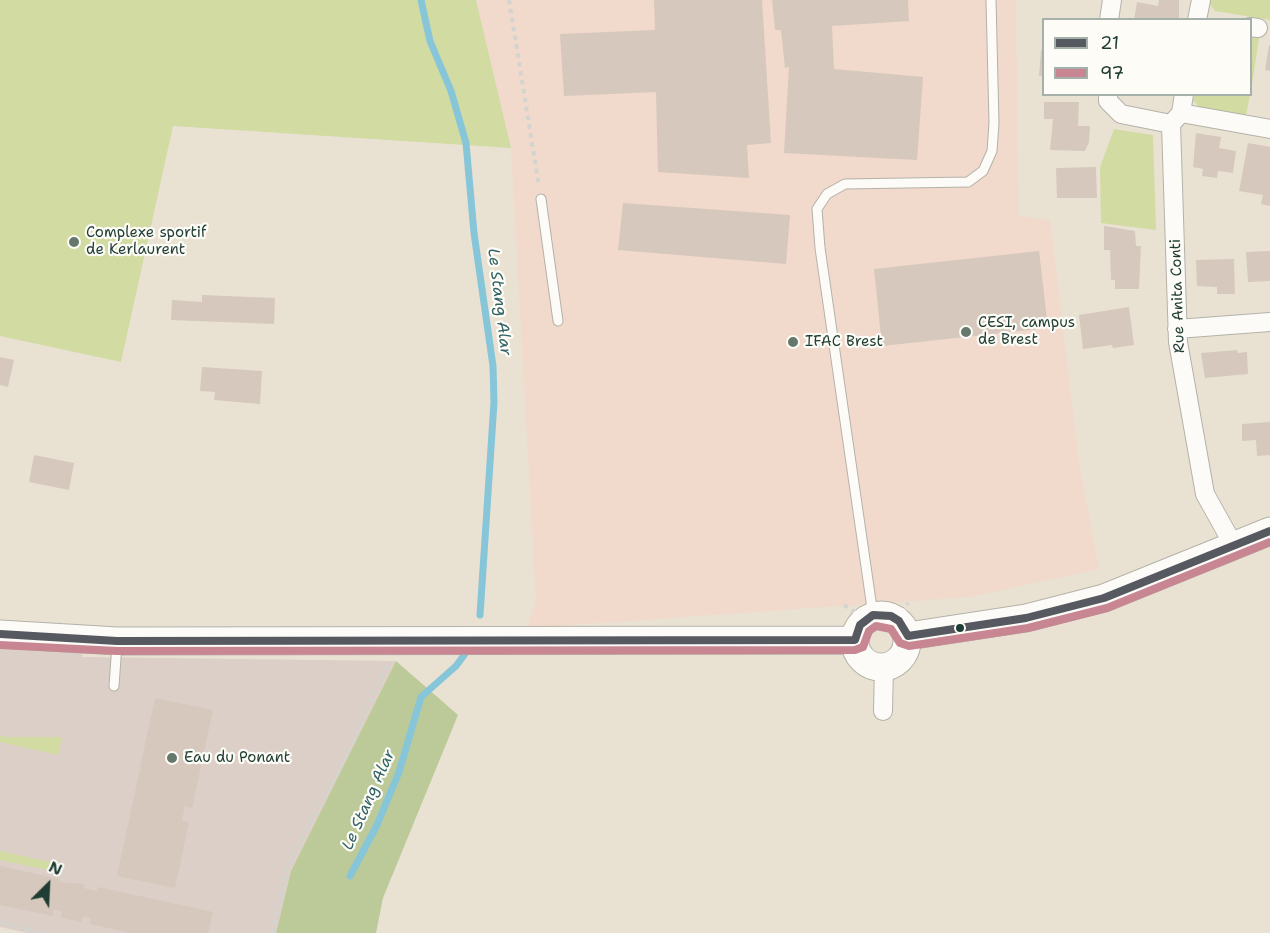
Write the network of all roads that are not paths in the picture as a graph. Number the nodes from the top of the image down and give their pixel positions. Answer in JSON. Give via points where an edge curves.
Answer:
{"nodes":[{"id":1,"x":991,"y":0,"type":"edge"},
{"id":2,"x":1112,"y":0,"type":"edge"},
{"id":3,"x":1108,"y":18,"type":"edge"},
{"id":4,"x":1108,"y":96,"type":"edge"},
{"id":5,"x":1183,"y":96,"type":"edge"},
{"id":6,"x":1176,"y":118,"type":"junction"},
{"id":7,"x":1270,"y":129,"type":"edge"},
{"id":8,"x":541,"y":199,"type":"road end"},
{"id":9,"x":558,"y":321,"type":"dead end"},
{"id":10,"x":1270,"y":322,"type":"edge"},
{"id":11,"x":1177,"y":330,"type":"junction"},
{"id":12,"x":1270,"y":531,"type":"edge"},
{"id":13,"x":1234,"y":546,"type":"junction"},
{"id":14,"x":873,"y":615,"type":"junction"},
{"id":15,"x":0,"y":634,"type":"edge"},
{"id":16,"x":908,"y":636,"type":"junction"},
{"id":17,"x":855,"y":640,"type":"junction"},
{"id":18,"x":117,"y":641,"type":"junction"},
{"id":19,"x":884,"y":667,"type":"junction"},
{"id":20,"x":114,"y":686,"type":"dead end"},
{"id":21,"x":883,"y":711,"type":"dead end"}],
"edges":[{"from":1,"to":14,"type":"lane","via":[[994,123],[992,152],[983,171],[968,182],[845,184],[827,194],[817,209]]},
{"from":2,"to":3,"type":"street"},
{"from":4,"to":6,"type":"street","via":[[1121,114]]},
{"from":5,"to":6,"type":"street","name":"Rue Anita Conti"},
{"from":6,"to":7,"type":"street"},
{"from":6,"to":11,"type":"street","name":"Rue Anita Conti"},
{"from":8,"to":9,"type":"lane"},
{"from":10,"to":11,"type":"street"},
{"from":11,"to":13,"type":"street","name":"Rue Anita Conti","via":[[1205,494]]},
{"from":12,"to":13,"type":"street"},
{"from":13,"to":16,"type":"street","via":[[1104,598],[1026,618]]},
{"from":14,"to":16,"type":"street","via":[[891,616]]},
{"from":14,"to":17,"type":"street","via":[[860,625]]},
{"from":15,"to":18,"type":"street"},
{"from":16,"to":19,"type":"street","via":[[905,653]]},
{"from":17,"to":18,"type":"street"},
{"from":17,"to":19,"type":"street","via":[[856,649],[867,663]]},
{"from":18,"to":20,"type":"lane"},
{"from":19,"to":21,"type":"street"}]}
